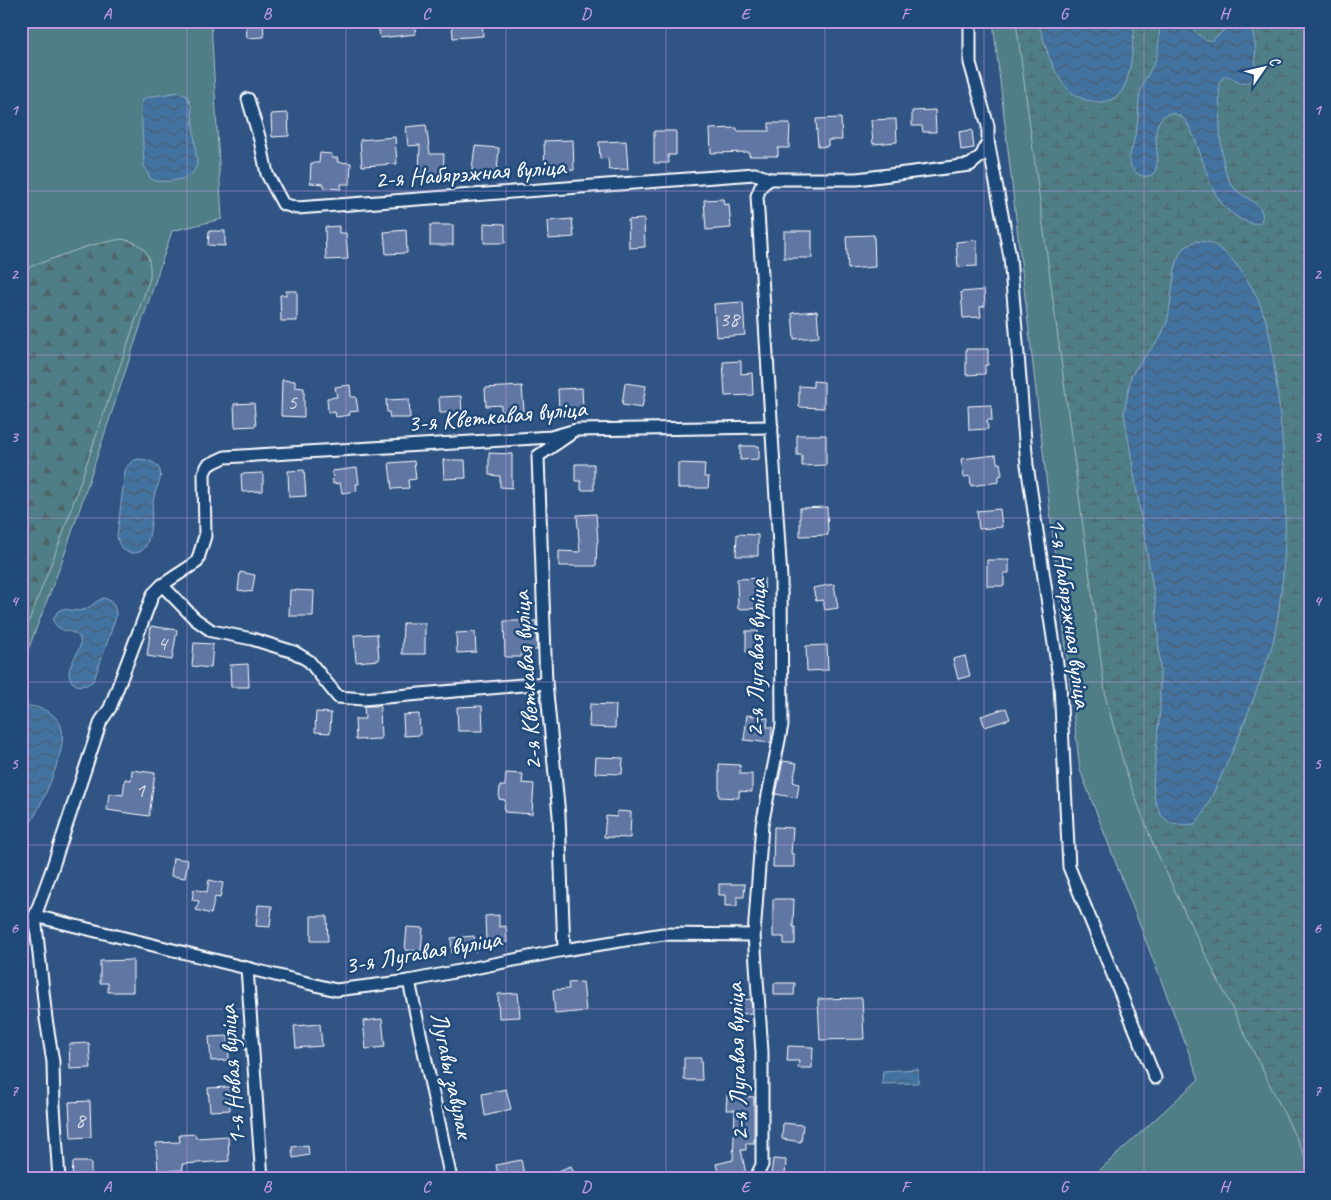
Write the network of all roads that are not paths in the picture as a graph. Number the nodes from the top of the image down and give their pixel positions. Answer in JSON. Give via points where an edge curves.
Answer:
{"nodes":[{"id":1,"x":970,"y":21,"type":"edge"},
{"id":2,"x":248,"y":100,"type":"dead end"},
{"id":3,"x":988,"y":141,"type":"junction"},
{"id":4,"x":770,"y":179,"type":"junction"},
{"id":5,"x":772,"y":427,"type":"junction"},
{"id":6,"x":576,"y":430,"type":"junction"},
{"id":7,"x":162,"y":584,"type":"junction"},
{"id":8,"x":546,"y":683,"type":"junction"},
{"id":9,"x":35,"y":916,"type":"junction"},
{"id":10,"x":754,"y":935,"type":"junction"},
{"id":11,"x":564,"y":950,"type":"junction"},
{"id":12,"x":247,"y":968,"type":"junction"},
{"id":13,"x":409,"y":981,"type":"junction"},
{"id":14,"x":1155,"y":1078,"type":"dead end"},
{"id":15,"x":59,"y":1179,"type":"edge"},
{"id":16,"x":262,"y":1179,"type":"edge"},
{"id":17,"x":451,"y":1179,"type":"edge"},
{"id":18,"x":755,"y":1179,"type":"edge"}],
"edges":[{"from":1,"to":3,"type":"street","via":[[970,63],[988,126]]},
{"from":2,"to":4,"type":"street","name":"2-я Набярэжная вуліца","via":[[267,174],[283,204],[297,208],[755,174]]},
{"from":3,"to":4,"type":"street","name":"2-я Набярэжная вуліца","via":[[982,155],[970,165],[857,179]]},
{"from":3,"to":14,"type":"street","name":"1-я Набярэжная вуліца","via":[[1010,257],[1027,465],[1060,684],[1070,867]]},
{"from":4,"to":5,"type":"street","name":"2-я Лугавая вуліца","via":[[761,186],[757,196]]},
{"from":5,"to":6,"type":"street","name":"3-я Кветкавая вуліца"},
{"from":5,"to":10,"type":"street","name":"2-я Лугавая вуліца","via":[[782,578],[782,726],[762,825]]},
{"from":6,"to":7,"type":"street","name":"3-я Кветкавая вуліца","via":[[551,437],[225,457],[208,465],[204,473],[205,536],[197,562]]},
{"from":6,"to":8,"type":"street","name":"2-я Кветкавая вуліца","via":[[538,456]]},
{"from":7,"to":8,"type":"street","via":[[212,631],[252,639],[294,652],[309,661],[338,697],[363,699]]},
{"from":7,"to":9,"type":"street","via":[[153,594],[110,708],[101,720]]},
{"from":8,"to":11,"type":"street","name":"2-я Кветкавая вуліца","via":[[559,815]]},
{"from":9,"to":12,"type":"street","name":"3-я Лугавая вуліца"},
{"from":9,"to":15,"type":"street","via":[[53,1062]]},
{"from":10,"to":11,"type":"street","name":"3-я Лугавая вуліца","via":[[663,934]]},
{"from":10,"to":18,"type":"street","name":"2-я Лугавая вуліца","via":[[762,1052],[762,1165]]},
{"from":11,"to":13,"type":"street","name":"3-я Лугавая вуліца"},
{"from":12,"to":13,"type":"street","name":"3-я Лугавая вуліца","via":[[336,990]]},
{"from":12,"to":16,"type":"street","name":"1-я Новая вуліца"},
{"from":13,"to":17,"type":"street","name":"Лугавы завулак"}]}
